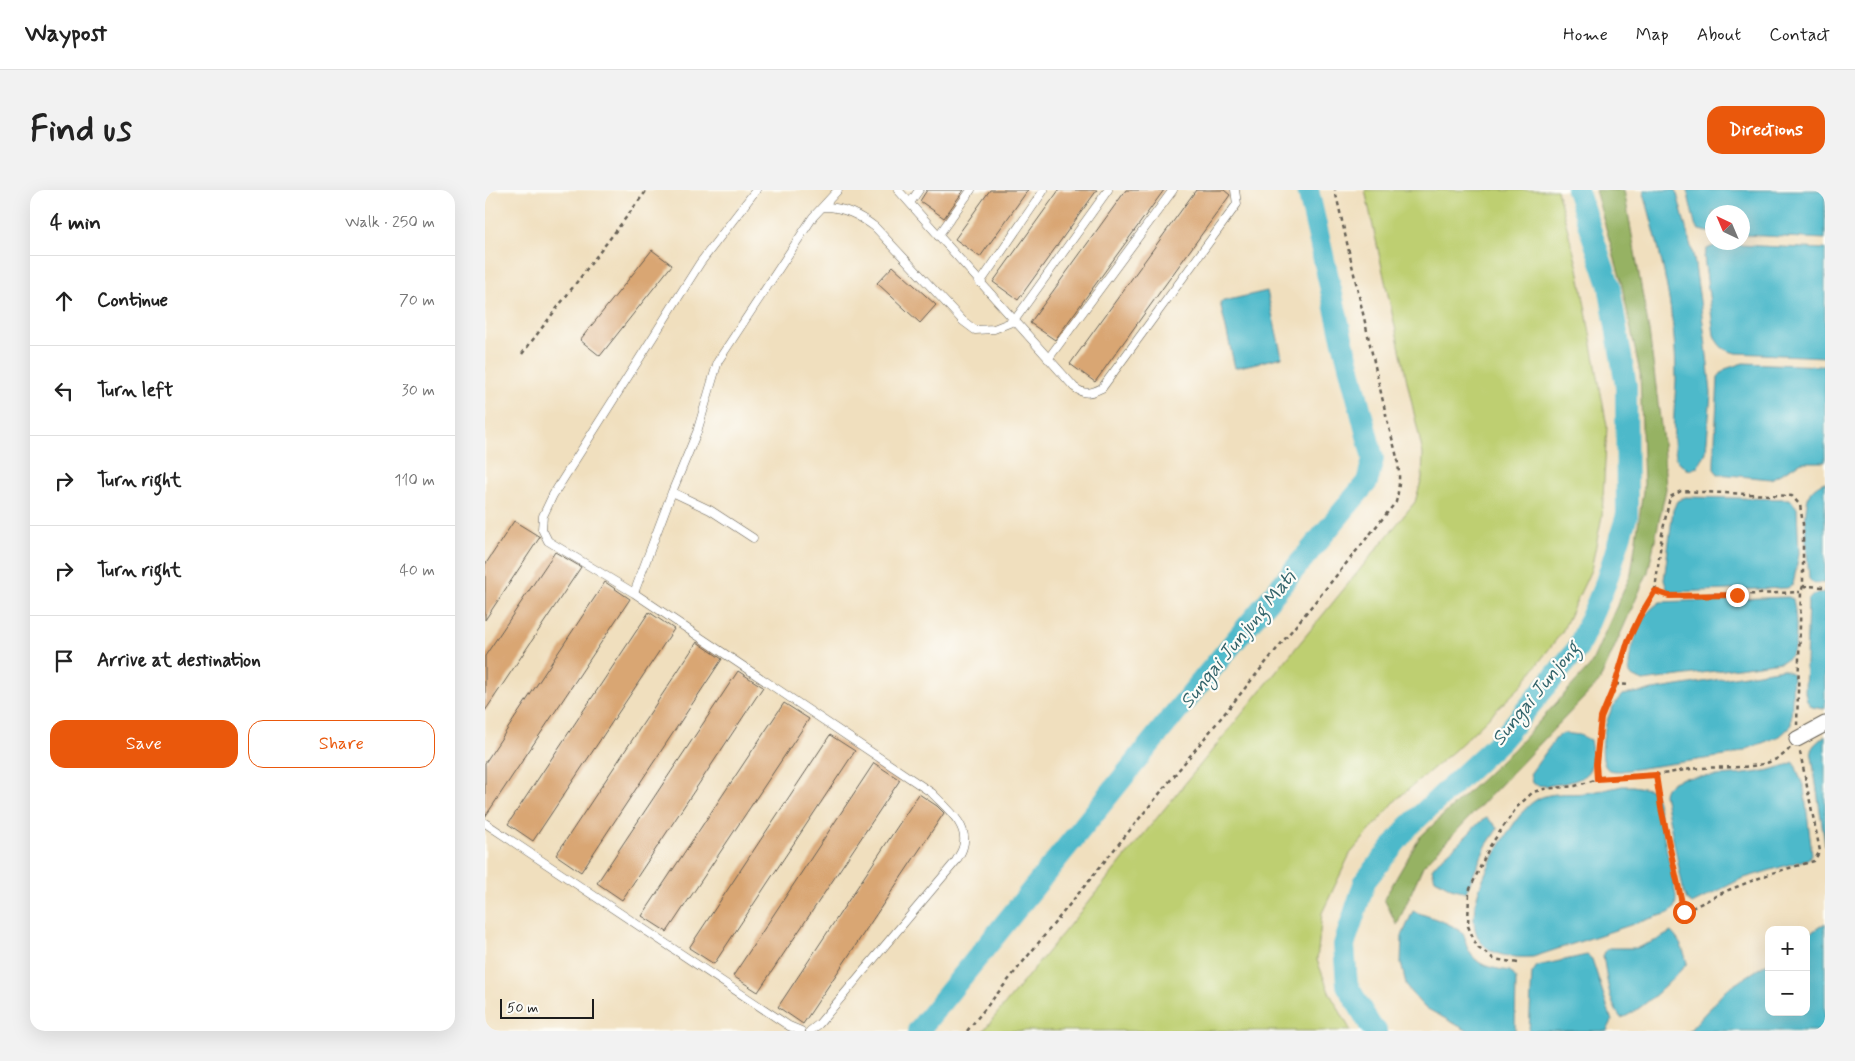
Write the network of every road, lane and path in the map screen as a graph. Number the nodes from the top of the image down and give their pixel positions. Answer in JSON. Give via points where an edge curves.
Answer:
{"nodes":[{"id":1,"x":647,"y":190,"type":"edge"},
{"id":2,"x":756,"y":190,"type":"edge"},
{"id":3,"x":838,"y":190,"type":"edge"},
{"id":4,"x":898,"y":190,"type":"edge"},
{"id":5,"x":919,"y":190,"type":"edge"},
{"id":6,"x":971,"y":190,"type":"edge"},
{"id":7,"x":1044,"y":190,"type":"edge"},
{"id":8,"x":1108,"y":190,"type":"edge"},
{"id":9,"x":1173,"y":190,"type":"edge"},
{"id":10,"x":1235,"y":190,"type":"edge"},
{"id":11,"x":1335,"y":190,"type":"edge"},
{"id":12,"x":910,"y":203,"type":"junction"},
{"id":13,"x":824,"y":207,"type":"junction"},
{"id":14,"x":938,"y":236,"type":"junction"},
{"id":15,"x":980,"y":283,"type":"junction"},
{"id":16,"x":1014,"y":321,"type":"junction"},
{"id":17,"x":521,"y":354,"type":"dead end"},
{"id":18,"x":1048,"y":358,"type":"junction"},
{"id":19,"x":671,"y":492,"type":"junction"},
{"id":20,"x":753,"y":538,"type":"dead end"},
{"id":21,"x":1803,"y":586,"type":"junction"},
{"id":22,"x":1825,"y":587,"type":"edge"},
{"id":23,"x":1655,"y":591,"type":"junction"},
{"id":24,"x":1801,"y":592,"type":"junction"},
{"id":25,"x":634,"y":594,"type":"junction"},
{"id":26,"x":1615,"y":684,"type":"junction"},
{"id":27,"x":1629,"y":685,"type":"dead end"},
{"id":28,"x":1825,"y":724,"type":"edge"},
{"id":29,"x":1797,"y":739,"type":"junction"},
{"id":30,"x":1656,"y":775,"type":"junction"},
{"id":31,"x":1597,"y":779,"type":"junction"},
{"id":32,"x":485,"y":823,"type":"edge"},
{"id":33,"x":1519,"y":964,"type":"dead end"},
{"id":34,"x":801,"y":1031,"type":"edge"},
{"id":35,"x":810,"y":1031,"type":"edge"},
{"id":36,"x":967,"y":1031,"type":"edge"}],
"edges":[{"from":1,"to":17,"type":"path"},
{"from":2,"to":25,"type":"lane","via":[[700,263],[581,449],[543,516],[542,529],[548,540]]},
{"from":3,"to":13,"type":"lane"},
{"from":4,"to":12,"type":"lane"},
{"from":5,"to":12,"type":"lane"},
{"from":6,"to":14,"type":"lane"},
{"from":7,"to":15,"type":"lane"},
{"from":8,"to":16,"type":"lane"},
{"from":9,"to":18,"type":"lane"},
{"from":10,"to":18,"type":"lane","via":[[1237,204],[1102,388],[1082,393]]},
{"from":11,"to":36,"type":"path","via":[[1398,458],[1400,485],[1396,502]]},
{"from":12,"to":14,"type":"lane"},
{"from":13,"to":16,"type":"lane","via":[[850,211],[875,227],[975,330],[994,329]]},
{"from":13,"to":19,"type":"lane","via":[[813,217],[718,361],[697,432]]},
{"from":14,"to":15,"type":"lane"},
{"from":15,"to":16,"type":"lane"},
{"from":16,"to":18,"type":"lane"},
{"from":19,"to":20,"type":"lane","via":[[710,510]]},
{"from":19,"to":25,"type":"lane"},
{"from":21,"to":22,"type":"path"},
{"from":21,"to":23,"type":"path","via":[[1803,524],[1800,505],[1793,496],[1681,491],[1670,497]]},
{"from":21,"to":24,"type":"path"},
{"from":23,"to":24,"type":"path","via":[[1669,596]]},
{"from":23,"to":26,"type":"path","via":[[1628,641]]},
{"from":24,"to":29,"type":"path"},
{"from":25,"to":35,"type":"lane","via":[[932,793],[959,821],[964,834],[963,847],[956,861]]},
{"from":26,"to":27,"type":"path"},
{"from":26,"to":31,"type":"path","via":[[1601,718]]},
{"from":28,"to":29,"type":"street"},
{"from":29,"to":30,"type":"path","via":[[1774,759],[1751,767],[1701,768]]},
{"from":29,"to":30,"type":"path","via":[[1820,851],[1814,861],[1726,891],[1684,912]]},
{"from":30,"to":31,"type":"path"},
{"from":31,"to":33,"type":"path","via":[[1533,792],[1517,807],[1490,846],[1469,891],[1468,926],[1477,947],[1494,959]]},
{"from":32,"to":34,"type":"lane"}]}
